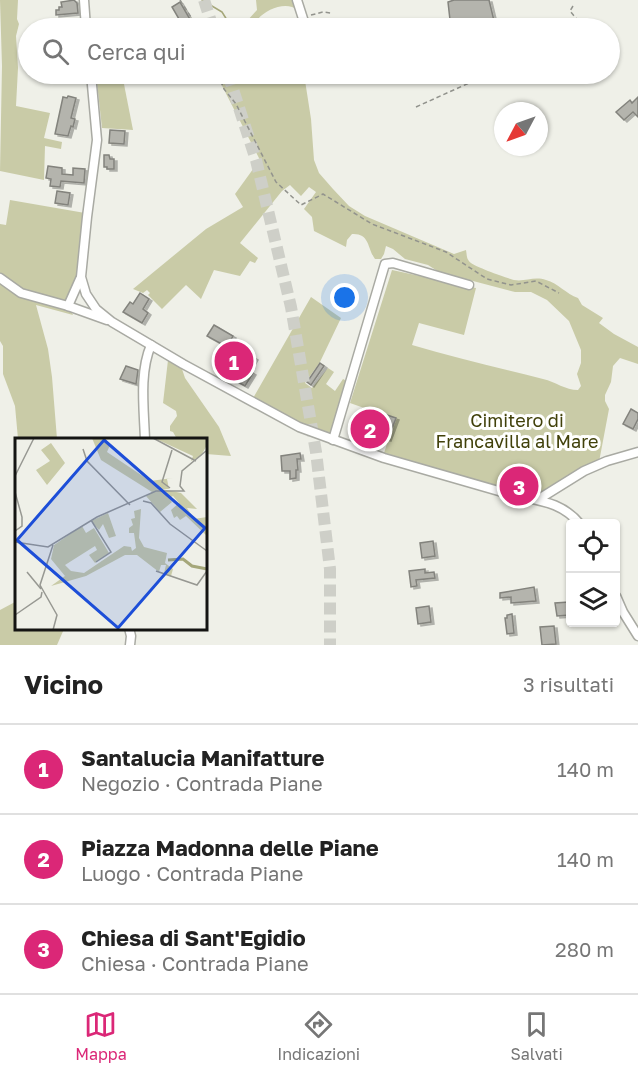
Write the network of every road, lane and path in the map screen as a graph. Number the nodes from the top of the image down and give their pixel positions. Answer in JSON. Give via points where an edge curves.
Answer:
{"nodes":[{"id":1,"x":84,"y":0,"type":"edge"},
{"id":2,"x":180,"y":0,"type":"edge"},
{"id":3,"x":297,"y":0,"type":"edge"},
{"id":4,"x":573,"y":6,"type":"dead end"},
{"id":5,"x":331,"y":13,"type":"dead end"},
{"id":6,"x":85,"y":18,"type":"edge"},
{"id":7,"x":192,"y":18,"type":"edge"},
{"id":8,"x":304,"y":18,"type":"joint"},
{"id":9,"x":576,"y":18,"type":"edge"},
{"id":10,"x":92,"y":84,"type":"edge"},
{"id":11,"x":222,"y":84,"type":"edge"},
{"id":12,"x":467,"y":84,"type":"edge"},
{"id":13,"x":416,"y":107,"type":"dead end"},
{"id":14,"x":81,"y":277,"type":"junction"},
{"id":15,"x":0,"y":278,"type":"edge"},
{"id":16,"x":469,"y":285,"type":"dead end"},
{"id":17,"x":559,"y":293,"type":"dead end"},
{"id":18,"x":68,"y":306,"type":"junction"},
{"id":19,"x":112,"y":322,"type":"junction"},
{"id":20,"x":151,"y":345,"type":"junction"},
{"id":21,"x":144,"y":438,"type":"edge"},
{"id":22,"x":333,"y":440,"type":"junction"},
{"id":23,"x":638,"y":452,"type":"edge"},
{"id":24,"x":539,"y":499,"type":"junction"},
{"id":25,"x":576,"y":519,"type":"edge"},
{"id":26,"x":620,"y":605,"type":"edge"},
{"id":27,"x":130,"y":630,"type":"edge"},
{"id":28,"x":638,"y":636,"type":"edge"},
{"id":29,"x":130,"y":645,"type":"edge"}],
"edges":[{"from":1,"to":6,"type":"street"},
{"from":2,"to":7,"type":"path"},
{"from":3,"to":8,"type":"street"},
{"from":4,"to":9,"type":"path","via":[[570,11]]},
{"from":5,"to":8,"type":"path"},
{"from":10,"to":14,"type":"street","via":[[98,140]]},
{"from":11,"to":17,"type":"path","via":[[276,182],[301,205],[323,194],[372,224],[446,252],[487,279],[511,285],[536,281]]},
{"from":12,"to":13,"type":"path"},
{"from":14,"to":18,"type":"street"},
{"from":14,"to":19,"type":"street","via":[[88,299]]},
{"from":15,"to":18,"type":"street","via":[[21,293]]},
{"from":16,"to":22,"type":"street","via":[[385,264]]},
{"from":18,"to":19,"type":"street"},
{"from":19,"to":20,"type":"street"},
{"from":20,"to":21,"type":"street","via":[[144,378]]},
{"from":20,"to":22,"type":"street","via":[[277,417]]},
{"from":22,"to":24,"type":"street","via":[[509,494]]},
{"from":23,"to":24,"type":"street","via":[[584,471]]},
{"from":24,"to":25,"type":"street"},
{"from":26,"to":28,"type":"street"},
{"from":27,"to":29,"type":"street"}]}
